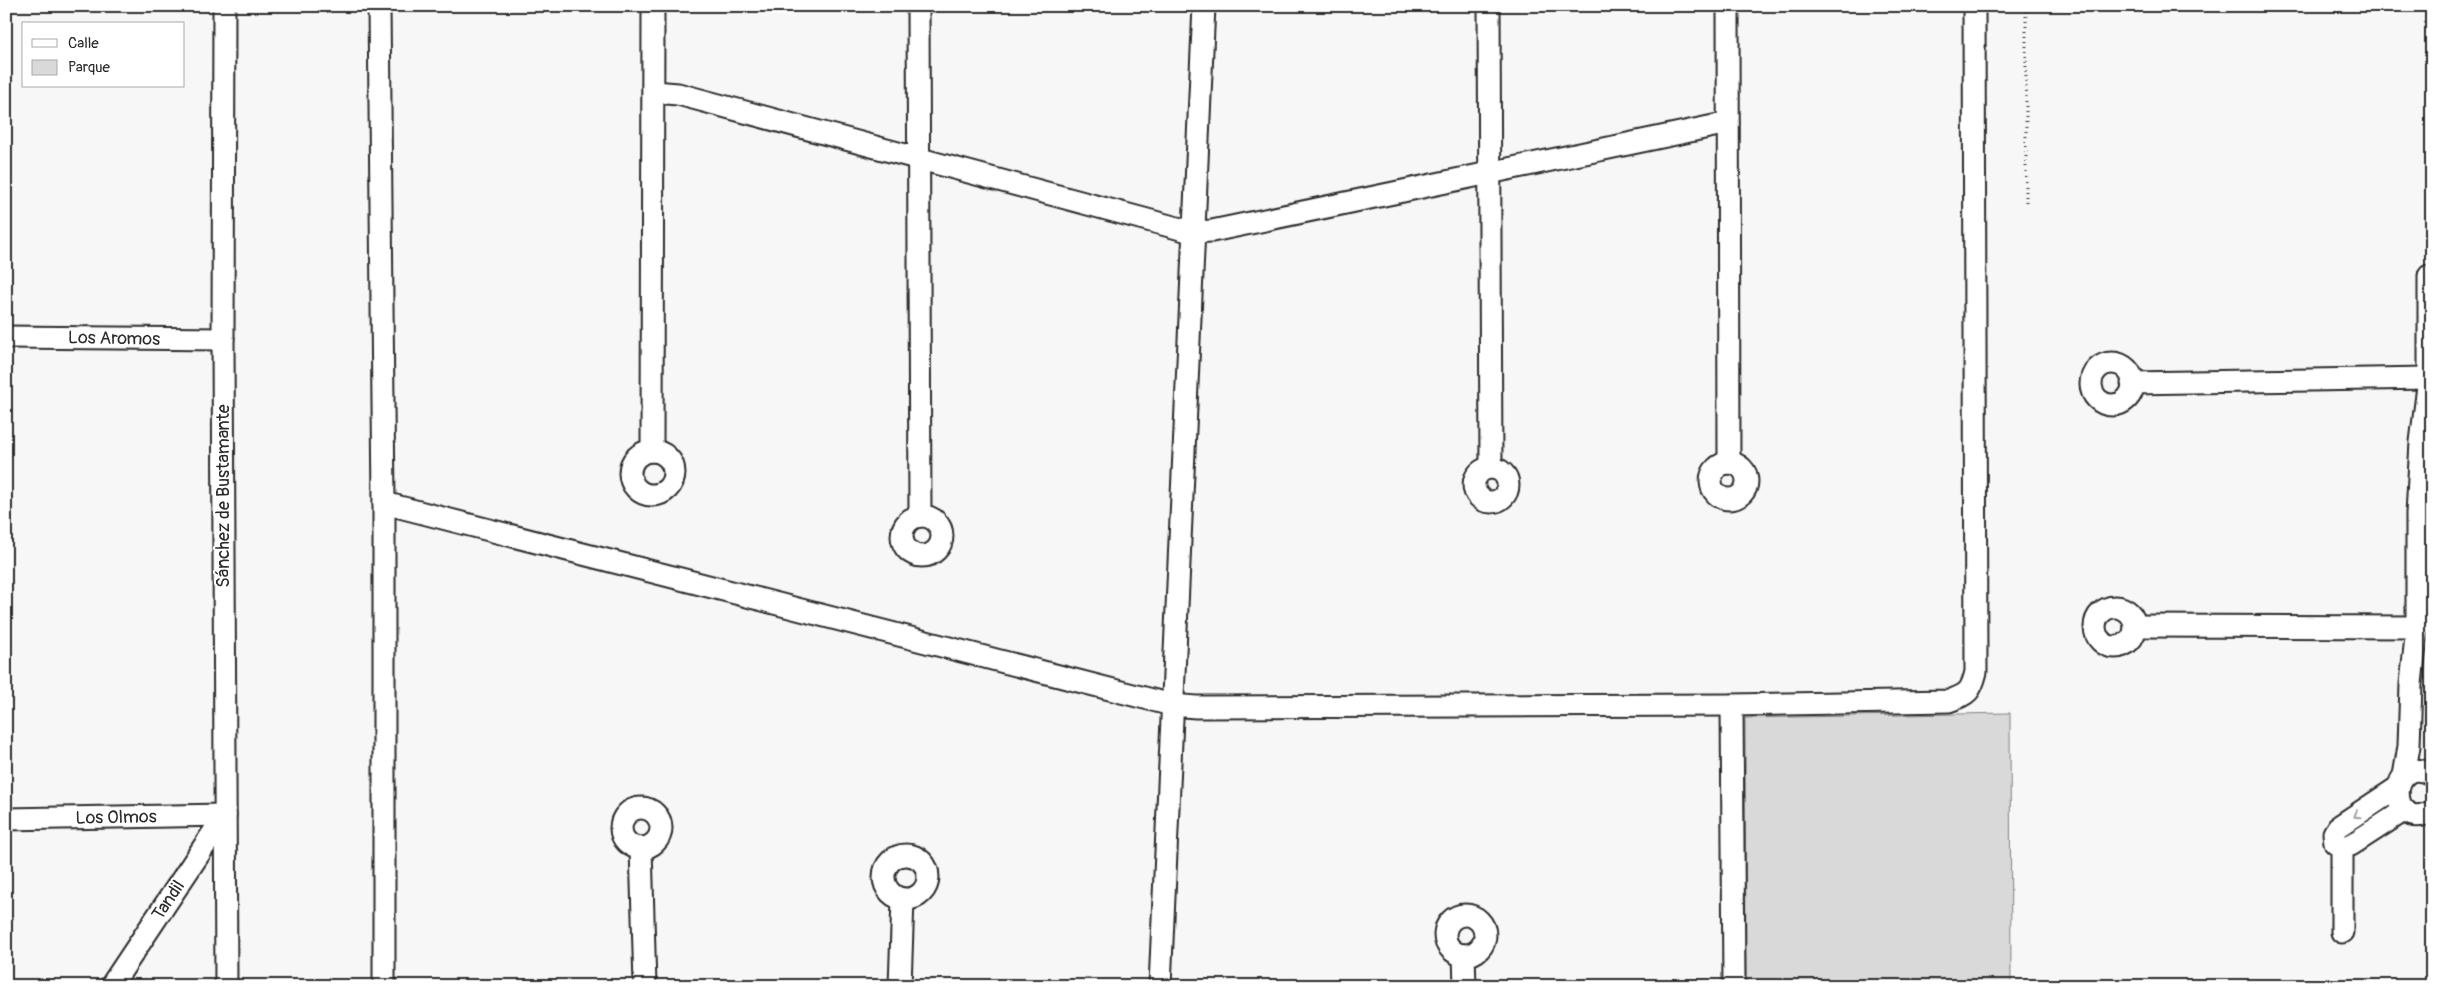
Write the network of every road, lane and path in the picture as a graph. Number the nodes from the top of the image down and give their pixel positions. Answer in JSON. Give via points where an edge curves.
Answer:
{"nodes":[{"id":1,"x":224,"y":6,"type":"edge"},
{"id":2,"x":379,"y":6,"type":"edge"},
{"id":3,"x":652,"y":6,"type":"edge"},
{"id":4,"x":918,"y":6,"type":"edge"},
{"id":5,"x":1204,"y":6,"type":"edge"},
{"id":6,"x":1489,"y":6,"type":"edge"},
{"id":7,"x":1728,"y":6,"type":"edge"},
{"id":8,"x":1974,"y":6,"type":"edge"},
{"id":9,"x":2026,"y":6,"type":"edge"},
{"id":10,"x":654,"y":92,"type":"junction"},
{"id":11,"x":1728,"y":123,"type":"junction"},
{"id":12,"x":920,"y":160,"type":"junction"},
{"id":13,"x":1489,"y":174,"type":"junction"},
{"id":14,"x":2026,"y":202,"type":"dead end"},
{"id":15,"x":1192,"y":232,"type":"junction"},
{"id":16,"x":2430,"y":276,"type":"dead end"},
{"id":17,"x":6,"y":337,"type":"edge"},
{"id":18,"x":222,"y":340,"type":"junction"},
{"id":19,"x":2429,"y":378,"type":"junction"},
{"id":20,"x":2132,"y":383,"type":"dead end"},
{"id":21,"x":652,"y":451,"type":"dead end"},
{"id":22,"x":1729,"y":463,"type":"dead end"},
{"id":23,"x":1491,"y":468,"type":"dead end"},
{"id":24,"x":384,"y":502,"type":"junction"},
{"id":25,"x":920,"y":516,"type":"dead end"},
{"id":26,"x":2135,"y":626,"type":"dead end"},
{"id":27,"x":2418,"y":627,"type":"junction"},
{"id":28,"x":1172,"y":705,"type":"junction"},
{"id":29,"x":1732,"y":705,"type":"junction"},
{"id":30,"x":2410,"y":731,"type":"junction"},
{"id":31,"x":2431,"y":774,"type":"edge"},
{"id":32,"x":2401,"y":782,"type":"junction"},
{"id":33,"x":2405,"y":810,"type":"junction"},
{"id":34,"x":2432,"y":810,"type":"edge"},
{"id":35,"x":225,"y":815,"type":"junction"},
{"id":36,"x":6,"y":819,"type":"edge"},
{"id":37,"x":2342,"y":847,"type":"junction"},
{"id":38,"x":641,"y":848,"type":"dead end"},
{"id":39,"x":902,"y":898,"type":"dead end"},
{"id":40,"x":2342,"y":932,"type":"dead end"},
{"id":41,"x":1464,"y":955,"type":"dead end"},
{"id":42,"x":111,"y":986,"type":"edge"},
{"id":43,"x":226,"y":986,"type":"edge"},
{"id":44,"x":384,"y":986,"type":"edge"},
{"id":45,"x":645,"y":986,"type":"edge"},
{"id":46,"x":900,"y":986,"type":"edge"},
{"id":47,"x":1160,"y":986,"type":"edge"},
{"id":48,"x":1464,"y":986,"type":"edge"},
{"id":49,"x":1734,"y":986,"type":"edge"}],
"edges":[{"from":1,"to":18,"type":"street","name":"Sánchez de Bustamante"},
{"from":2,"to":24,"type":"street"},
{"from":3,"to":10,"type":"street"},
{"from":4,"to":12,"type":"street"},
{"from":5,"to":15,"type":"street"},
{"from":6,"to":13,"type":"street"},
{"from":7,"to":11,"type":"street"},
{"from":8,"to":29,"type":"street","via":[[1976,672],[1973,685],[1966,695],[1949,700]]},
{"from":9,"to":14,"type":"path"},
{"from":10,"to":12,"type":"street","via":[[678,94]]},
{"from":10,"to":21,"type":"street"},
{"from":11,"to":13,"type":"street"},
{"from":11,"to":22,"type":"street"},
{"from":12,"to":15,"type":"street"},
{"from":12,"to":25,"type":"street"},
{"from":13,"to":15,"type":"street","via":[[1212,231]]},
{"from":13,"to":23,"type":"street"},
{"from":15,"to":28,"type":"street"},
{"from":16,"to":19,"type":"street"},
{"from":17,"to":18,"type":"street","name":"Los Aromos"},
{"from":18,"to":35,"type":"street","name":"Sánchez de Bustamante"},
{"from":19,"to":20,"type":"street"},
{"from":19,"to":27,"type":"street","via":[[2417,514]]},
{"from":24,"to":28,"type":"street"},
{"from":24,"to":44,"type":"street"},
{"from":26,"to":27,"type":"street"},
{"from":27,"to":30,"type":"street","via":[[2411,684]]},
{"from":28,"to":29,"type":"street"},
{"from":28,"to":47,"type":"street"},
{"from":29,"to":49,"type":"street"},
{"from":30,"to":31,"type":"street","via":[[2418,754]]},
{"from":30,"to":32,"type":"street"},
{"from":31,"to":32,"type":"street","via":[[2417,770]]},
{"from":32,"to":33,"type":"street","via":[[2398,800]]},
{"from":32,"to":37,"type":"street","one_way":true,"via":[[2338,827],[2333,837],[2335,843]]},
{"from":33,"to":34,"type":"street","via":[[2418,815]]},
{"from":33,"to":37,"type":"street","via":[[2351,845]]},
{"from":35,"to":36,"type":"street","name":"Los Olmos"},
{"from":35,"to":42,"type":"street","name":"Tandil"},
{"from":35,"to":43,"type":"street","name":"Sánchez de Bustamante"},
{"from":37,"to":40,"type":"street"},
{"from":38,"to":45,"type":"street"},
{"from":39,"to":46,"type":"street"},
{"from":41,"to":48,"type":"street"}]}
